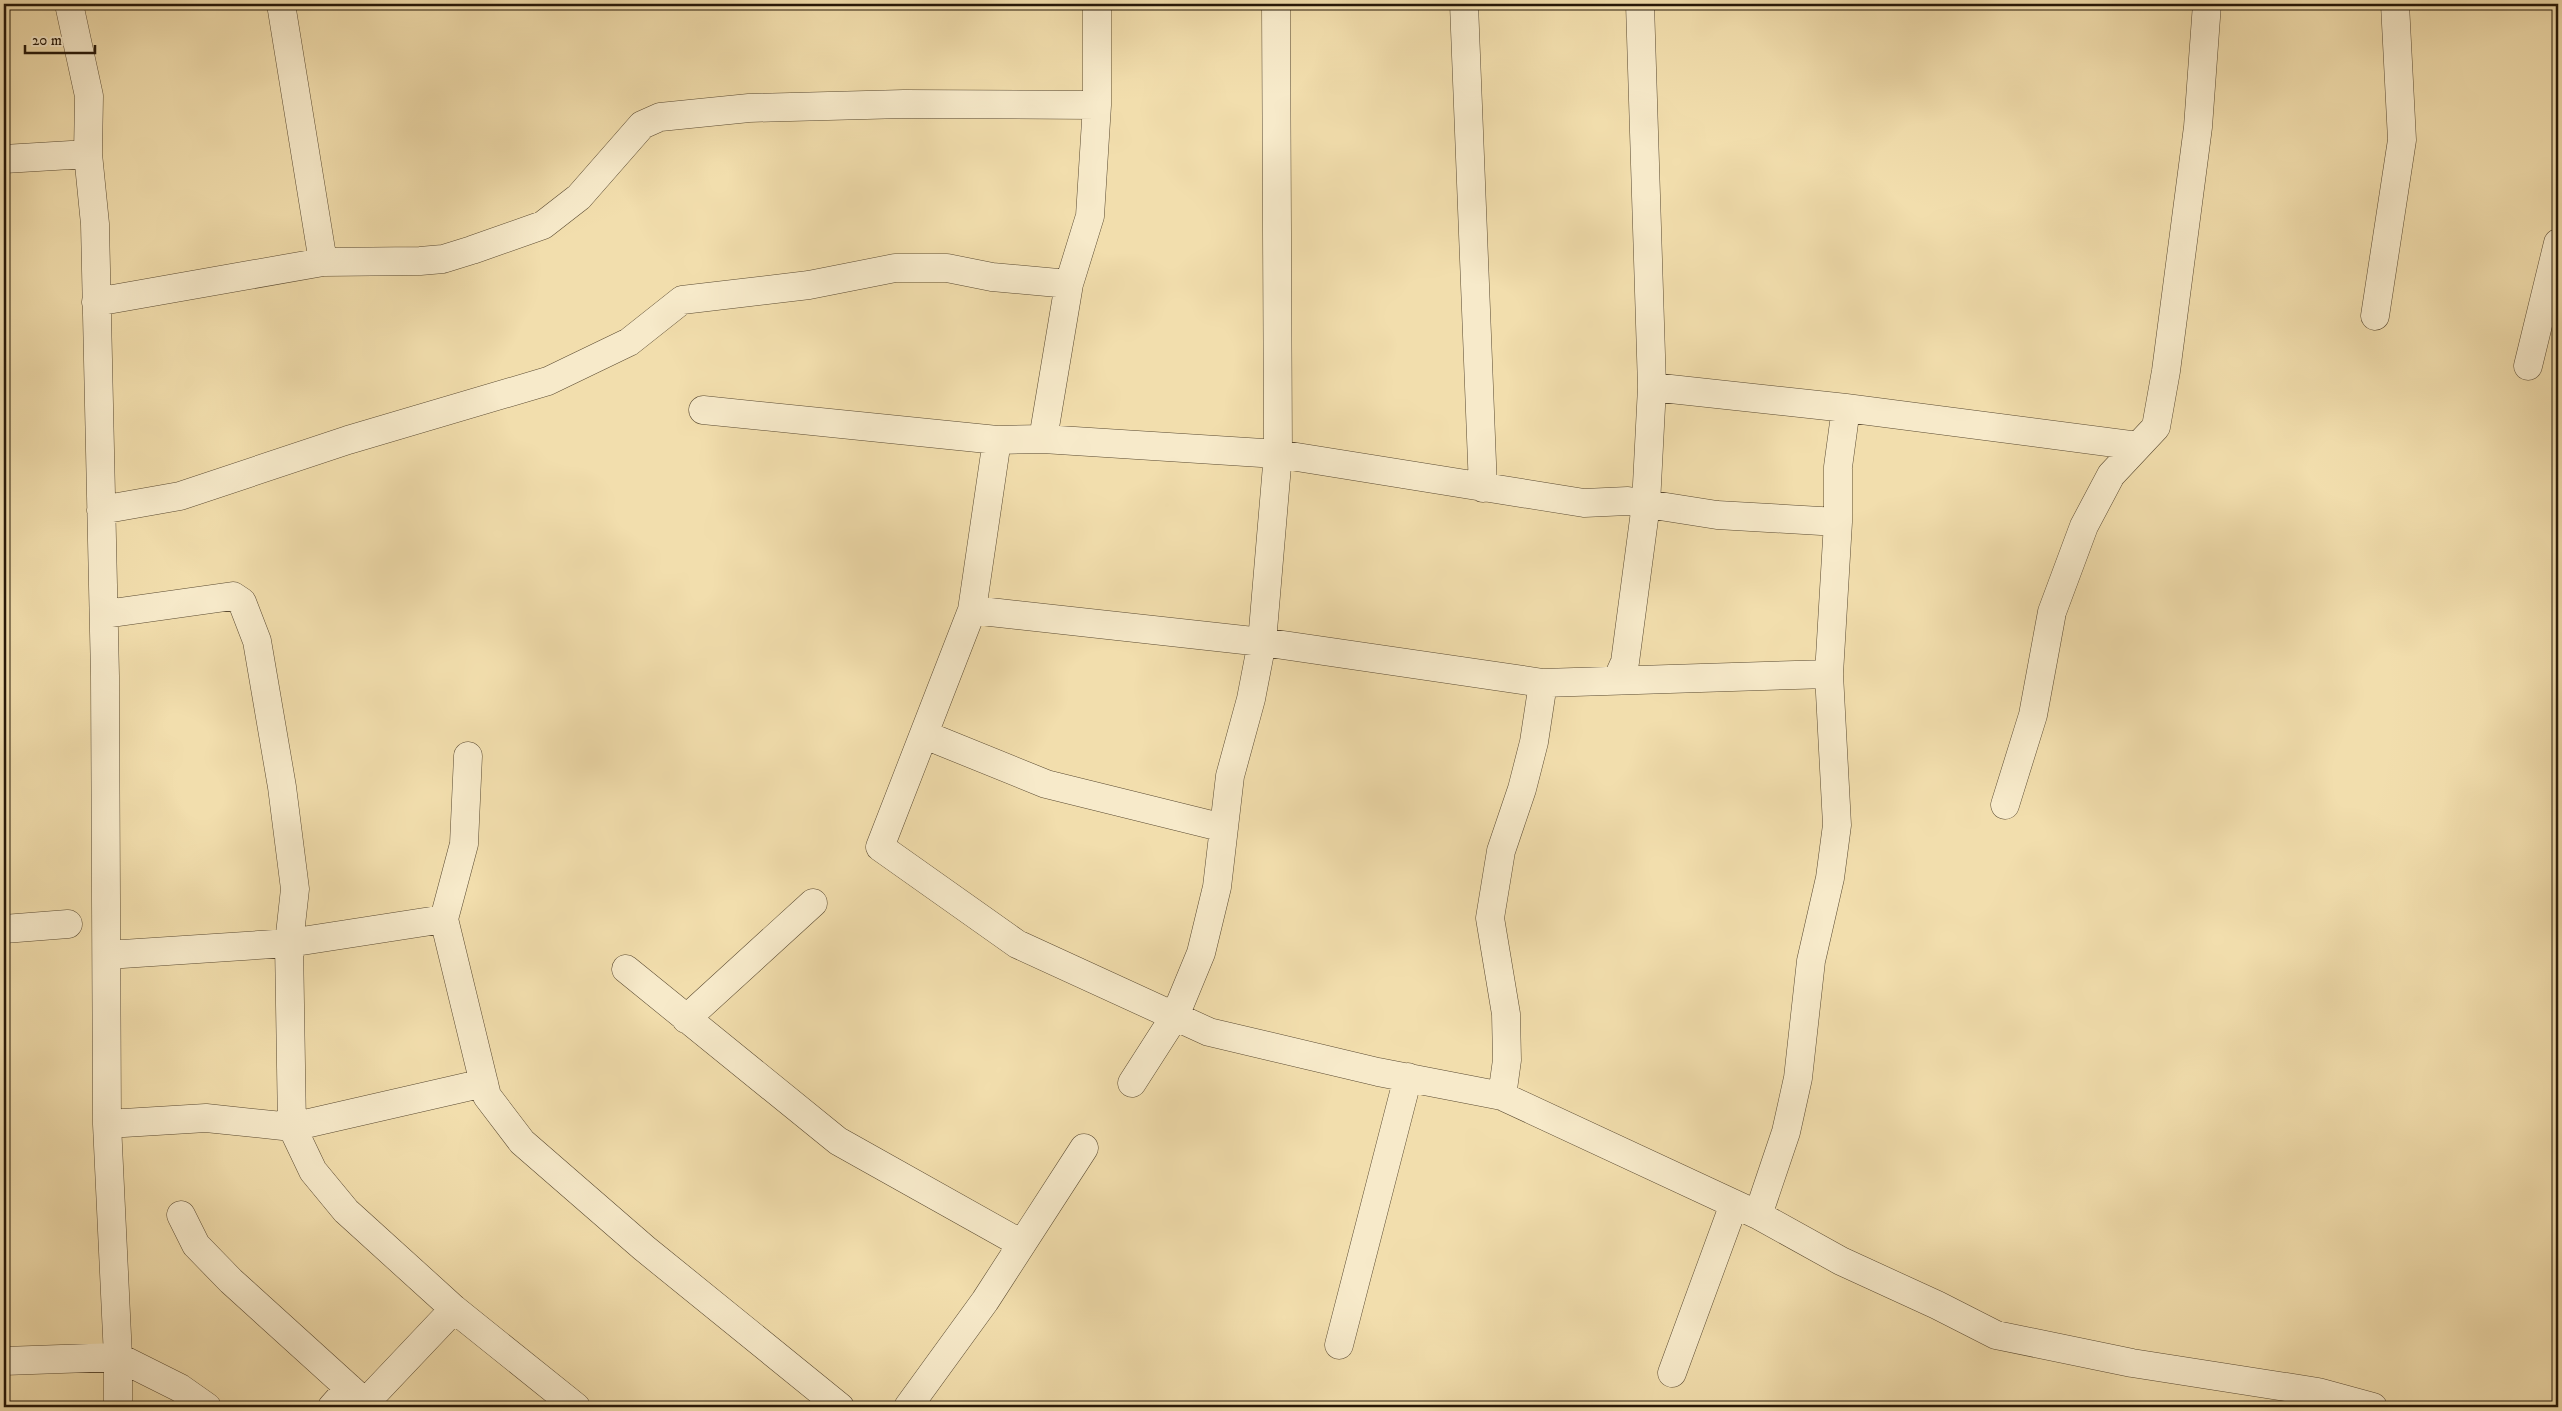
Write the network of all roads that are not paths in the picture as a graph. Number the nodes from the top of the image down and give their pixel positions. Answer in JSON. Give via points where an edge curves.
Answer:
{"nodes":[{"id":1,"x":69,"y":4,"type":"edge"},
{"id":2,"x":281,"y":4,"type":"edge"},
{"id":3,"x":1097,"y":4,"type":"edge"},
{"id":4,"x":1276,"y":4,"type":"edge"},
{"id":5,"x":1464,"y":4,"type":"edge"},
{"id":6,"x":1640,"y":4,"type":"edge"},
{"id":7,"x":2207,"y":4,"type":"edge"},
{"id":8,"x":2395,"y":4,"type":"edge"},
{"id":9,"x":1097,"y":105,"type":"junction"},
{"id":10,"x":88,"y":154,"type":"junction"},
{"id":11,"x":4,"y":159,"type":"edge"},
{"id":12,"x":2558,"y":243,"type":"edge"},
{"id":13,"x":323,"y":262,"type":"junction"},
{"id":14,"x":1069,"y":284,"type":"junction"},
{"id":15,"x":96,"y":302,"type":"junction"},
{"id":16,"x":2375,"y":316,"type":"dead end"},
{"id":17,"x":2528,"y":366,"type":"dead end"},
{"id":18,"x":1652,"y":387,"type":"junction"},
{"id":19,"x":1846,"y":408,"type":"junction"},
{"id":20,"x":703,"y":410,"type":"dead end"},
{"id":21,"x":1042,"y":439,"type":"junction"},
{"id":22,"x":997,"y":440,"type":"junction"},
{"id":23,"x":2138,"y":446,"type":"junction"},
{"id":24,"x":1278,"y":454,"type":"junction"},
{"id":25,"x":1483,"y":488,"type":"junction"},
{"id":26,"x":1646,"y":504,"type":"junction"},
{"id":27,"x":101,"y":510,"type":"junction"},
{"id":28,"x":1838,"y":522,"type":"junction"},
{"id":29,"x":972,"y":610,"type":"junction"},
{"id":30,"x":104,"y":614,"type":"junction"},
{"id":31,"x":1262,"y":642,"type":"junction"},
{"id":32,"x":1830,"y":674,"type":"junction"},
{"id":33,"x":1618,"y":680,"type":"junction"},
{"id":34,"x":1543,"y":683,"type":"junction"},
{"id":35,"x":925,"y":735,"type":"junction"},
{"id":36,"x":468,"y":756,"type":"dead end"},
{"id":37,"x":2005,"y":805,"type":"dead end"},
{"id":38,"x":1224,"y":828,"type":"junction"},
{"id":39,"x":813,"y":903,"type":"dead end"},
{"id":40,"x":444,"y":918,"type":"junction"},
{"id":41,"x":68,"y":924,"type":"dead end"},
{"id":42,"x":4,"y":929,"type":"edge"},
{"id":43,"x":289,"y":943,"type":"junction"},
{"id":44,"x":107,"y":955,"type":"junction"},
{"id":45,"x":626,"y":969,"type":"dead end"},
{"id":46,"x":1175,"y":1016,"type":"junction"},
{"id":47,"x":686,"y":1019,"type":"junction"},
{"id":48,"x":1408,"y":1077,"type":"junction"},
{"id":49,"x":484,"y":1083,"type":"junction"},
{"id":50,"x":1132,"y":1083,"type":"dead end"},
{"id":51,"x":1502,"y":1096,"type":"junction"},
{"id":52,"x":107,"y":1124,"type":"junction"},
{"id":53,"x":292,"y":1127,"type":"junction"},
{"id":54,"x":1084,"y":1148,"type":"dead end"},
{"id":55,"x":1746,"y":1210,"type":"junction"},
{"id":56,"x":181,"y":1215,"type":"dead end"},
{"id":57,"x":1022,"y":1244,"type":"junction"},
{"id":58,"x":454,"y":1308,"type":"junction"},
{"id":59,"x":1340,"y":1345,"type":"dead end"},
{"id":60,"x":118,"y":1357,"type":"junction"},
{"id":61,"x":4,"y":1362,"type":"edge"},
{"id":62,"x":1672,"y":1373,"type":"dead end"},
{"id":63,"x":354,"y":1402,"type":"edge"},
{"id":64,"x":118,"y":1407,"type":"edge"},
{"id":65,"x":207,"y":1407,"type":"edge"},
{"id":66,"x":576,"y":1407,"type":"edge"},
{"id":67,"x":840,"y":1407,"type":"edge"},
{"id":68,"x":908,"y":1407,"type":"edge"},
{"id":69,"x":2373,"y":1407,"type":"edge"}],
"edges":[{"from":1,"to":10,"type":"street","via":[[89,96]]},
{"from":2,"to":13,"type":"street"},
{"from":3,"to":9,"type":"street"},
{"from":4,"to":24,"type":"street"},
{"from":5,"to":25,"type":"street"},
{"from":6,"to":18,"type":"street"},
{"from":7,"to":23,"type":"street","via":[[2198,127],[2166,371],[2156,427]]},
{"from":8,"to":16,"type":"street","via":[[2402,140]]},
{"from":9,"to":13,"type":"street","via":[[904,104],[749,108],[660,117],[642,125],[579,197],[543,225],[443,259]]},
{"from":9,"to":14,"type":"street","via":[[1090,216]]},
{"from":10,"to":11,"type":"street"},
{"from":10,"to":15,"type":"street","via":[[95,224]]},
{"from":12,"to":17,"type":"street"},
{"from":13,"to":15,"type":"street"},
{"from":14,"to":21,"type":"street"},
{"from":14,"to":27,"type":"street","via":[[992,277],[947,268],[895,268],[809,285],[682,300],[629,342],[548,381],[348,440],[180,496]]},
{"from":15,"to":27,"type":"street"},
{"from":18,"to":19,"type":"street"},
{"from":18,"to":26,"type":"street"},
{"from":19,"to":23,"type":"street"},
{"from":19,"to":28,"type":"street","via":[[1838,467]]},
{"from":20,"to":22,"type":"street"},
{"from":21,"to":22,"type":"street"},
{"from":21,"to":24,"type":"street"},
{"from":22,"to":29,"type":"street"},
{"from":23,"to":37,"type":"street","via":[[2111,474],[2084,526],[2052,612],[2034,715]]},
{"from":24,"to":25,"type":"street"},
{"from":24,"to":31,"type":"street"},
{"from":25,"to":26,"type":"street","via":[[1584,503],[1628,501]]},
{"from":26,"to":28,"type":"street","via":[[1717,515]]},
{"from":26,"to":33,"type":"street","via":[[1625,662]]},
{"from":27,"to":30,"type":"street"},
{"from":28,"to":32,"type":"street"},
{"from":29,"to":31,"type":"street"},
{"from":29,"to":35,"type":"street"},
{"from":30,"to":43,"type":"street","via":[[234,596],[242,602],[257,641],[282,788],[295,889]]},
{"from":30,"to":44,"type":"street"},
{"from":31,"to":34,"type":"street"},
{"from":31,"to":38,"type":"street","via":[[1251,699],[1230,776]]},
{"from":32,"to":33,"type":"street"},
{"from":32,"to":55,"type":"street","via":[[1837,826],[1830,878],[1811,960],[1798,1078],[1786,1132]]},
{"from":33,"to":34,"type":"street"},
{"from":34,"to":51,"type":"street","via":[[1534,742],[1501,851],[1490,918],[1506,1014],[1507,1060]]},
{"from":35,"to":38,"type":"street","via":[[1046,784]]},
{"from":35,"to":46,"type":"street","via":[[880,847],[1017,944]]},
{"from":36,"to":40,"type":"street","via":[[464,844]]},
{"from":38,"to":46,"type":"street","via":[[1217,886],[1201,953]]},
{"from":39,"to":47,"type":"street"},
{"from":40,"to":43,"type":"street"},
{"from":40,"to":49,"type":"street"},
{"from":41,"to":42,"type":"street"},
{"from":43,"to":44,"type":"street"},
{"from":43,"to":53,"type":"street"},
{"from":44,"to":52,"type":"street"},
{"from":45,"to":47,"type":"street"},
{"from":46,"to":48,"type":"street","via":[[1208,1032]]},
{"from":46,"to":50,"type":"street"},
{"from":47,"to":57,"type":"street","via":[[838,1141]]},
{"from":48,"to":51,"type":"street"},
{"from":48,"to":59,"type":"street"},
{"from":49,"to":53,"type":"street"},
{"from":49,"to":67,"type":"street","via":[[487,1096],[522,1142],[644,1248]]},
{"from":51,"to":55,"type":"street"},
{"from":52,"to":53,"type":"street","via":[[206,1118]]},
{"from":52,"to":60,"type":"street"},
{"from":53,"to":58,"type":"street","via":[[313,1171],[346,1212]]},
{"from":54,"to":57,"type":"street"},
{"from":55,"to":62,"type":"street"},
{"from":55,"to":69,"type":"street","via":[[1841,1261],[1996,1335],[2132,1363],[2318,1392]]},
{"from":56,"to":63,"type":"street","via":[[196,1245]]},
{"from":57,"to":68,"type":"street"},
{"from":58,"to":63,"type":"street"},
{"from":58,"to":66,"type":"street"},
{"from":60,"to":61,"type":"street"},
{"from":60,"to":64,"type":"street"},
{"from":60,"to":65,"type":"street","via":[[180,1388]]}]}
